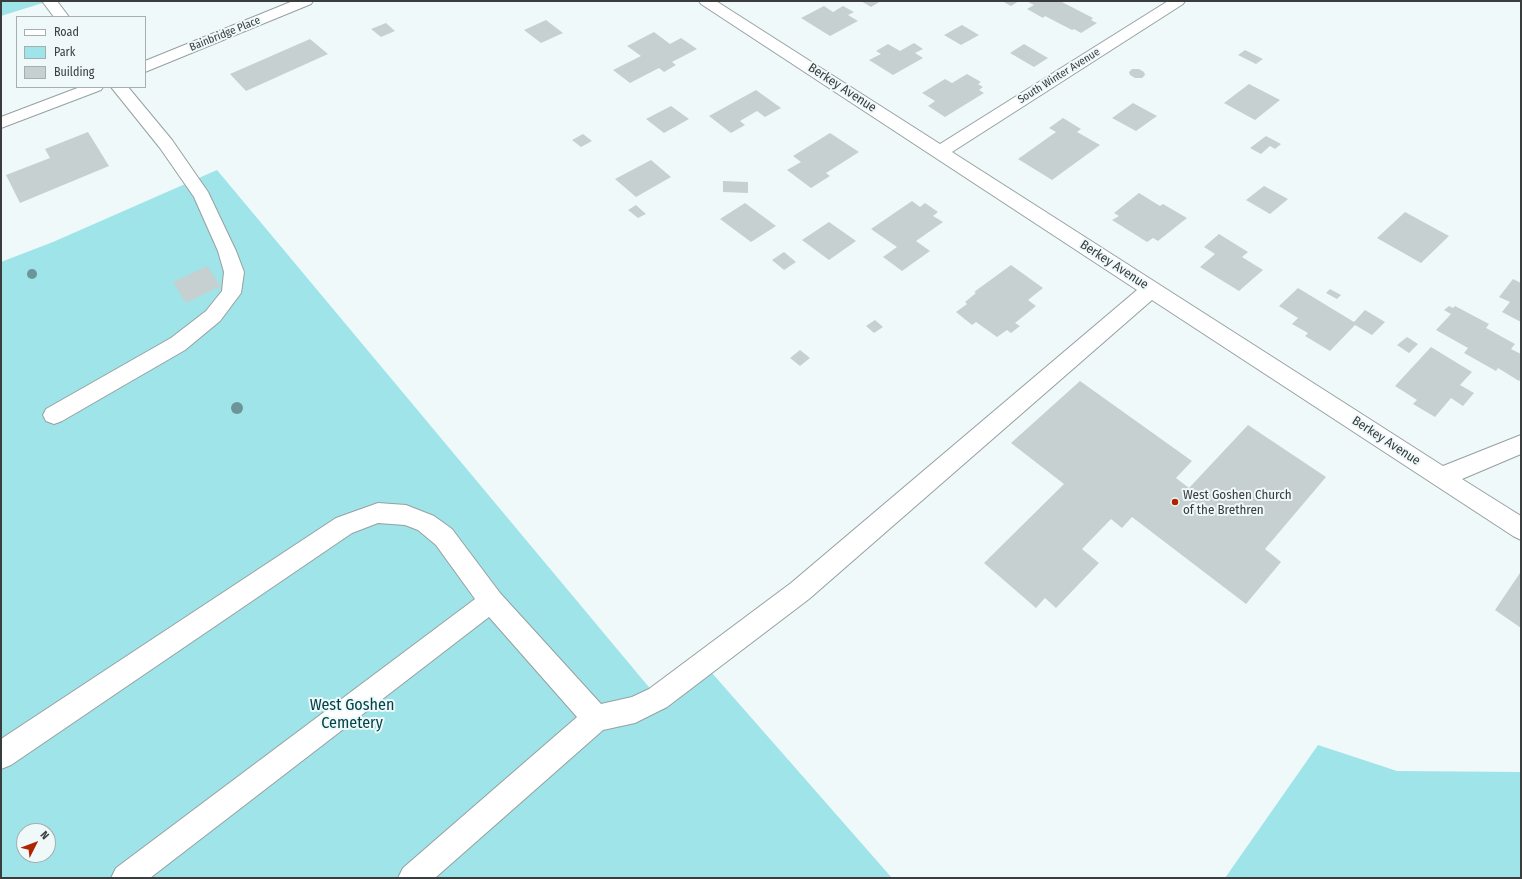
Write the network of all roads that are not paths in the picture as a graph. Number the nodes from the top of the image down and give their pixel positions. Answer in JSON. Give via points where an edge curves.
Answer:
{"nodes":[{"id":1,"x":49,"y":1,"type":"edge"},
{"id":2,"x":306,"y":1,"type":"edge"},
{"id":3,"x":706,"y":1,"type":"edge"},
{"id":4,"x":1178,"y":1,"type":"edge"},
{"id":5,"x":61,"y":16,"type":"edge"},
{"id":6,"x":146,"y":67,"type":"edge"},
{"id":7,"x":92,"y":88,"type":"edge"},
{"id":8,"x":120,"y":88,"type":"edge"},
{"id":9,"x":1,"y":123,"type":"edge"},
{"id":10,"x":940,"y":152,"type":"junction"},
{"id":11,"x":1151,"y":290,"type":"junction"},
{"id":12,"x":54,"y":415,"type":"dead end"},
{"id":13,"x":1521,"y":444,"type":"edge"},
{"id":14,"x":1442,"y":477,"type":"junction"},
{"id":15,"x":1521,"y":529,"type":"edge"},
{"id":16,"x":491,"y":601,"type":"junction"},
{"id":17,"x":596,"y":718,"type":"junction"},
{"id":18,"x":1,"y":755,"type":"edge"},
{"id":19,"x":126,"y":878,"type":"edge"},
{"id":20,"x":413,"y":878,"type":"edge"}],
"edges":[{"from":1,"to":5,"type":"street"},
{"from":2,"to":6,"type":"street","name":"Bainbridge Place"},
{"from":3,"to":10,"type":"street","name":"Berkey Avenue"},
{"from":4,"to":10,"type":"street","name":"South Winter Avenue"},
{"from":7,"to":9,"type":"street"},
{"from":8,"to":12,"type":"street","via":[[166,144],[202,196],[234,272],[231,293],[213,316],[178,344]]},
{"from":10,"to":11,"type":"street","name":"Berkey Avenue"},
{"from":11,"to":14,"type":"street","name":"Berkey Avenue"},
{"from":11,"to":17,"type":"street","via":[[782,605],[658,698],[636,710]]},
{"from":13,"to":14,"type":"street"},
{"from":14,"to":15,"type":"street","name":"Berkey Avenue"},
{"from":16,"to":17,"type":"street"},
{"from":16,"to":18,"type":"street","via":[[444,537],[426,523],[406,515],[378,513],[344,524]]},
{"from":16,"to":19,"type":"street"},
{"from":17,"to":20,"type":"street"}]}
